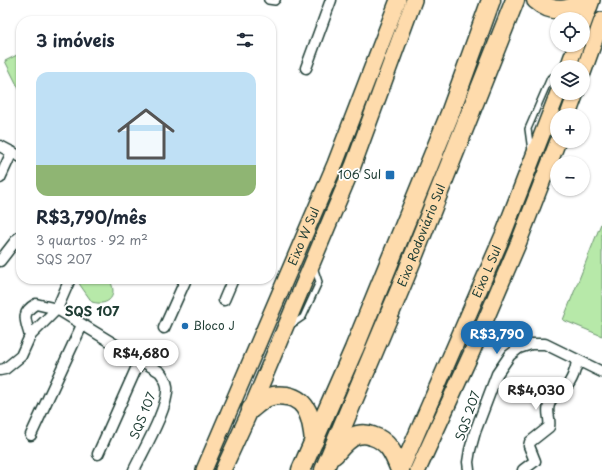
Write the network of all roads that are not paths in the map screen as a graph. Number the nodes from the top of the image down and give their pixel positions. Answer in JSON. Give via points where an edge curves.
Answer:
{"nodes":[{"id":1,"x":267,"y":0,"type":"edge"},
{"id":2,"x":277,"y":0,"type":"edge"},
{"id":3,"x":331,"y":0,"type":"edge"},
{"id":4,"x":398,"y":0,"type":"edge"},
{"id":5,"x":414,"y":0,"type":"edge"},
{"id":6,"x":491,"y":0,"type":"edge"},
{"id":7,"x":516,"y":0,"type":"edge"},
{"id":8,"x":536,"y":0,"type":"edge"},
{"id":9,"x":588,"y":0,"type":"edge"},
{"id":10,"x":592,"y":0,"type":"edge"},
{"id":11,"x":588,"y":12,"type":"edge"},
{"id":12,"x":602,"y":20,"type":"edge"},
{"id":13,"x":588,"y":60,"type":"edge"},
{"id":14,"x":306,"y":68,"type":"dead end"},
{"id":15,"x":550,"y":78,"type":"edge"},
{"id":16,"x":555,"y":100,"type":"edge"},
{"id":17,"x":0,"y":146,"type":"edge"},
{"id":18,"x":555,"y":148,"type":"edge"},
{"id":19,"x":12,"y":152,"type":"junction"},
{"id":20,"x":16,"y":154,"type":"edge"},
{"id":21,"x":532,"y":159,"type":"junction"},
{"id":22,"x":0,"y":178,"type":"edge"},
{"id":23,"x":16,"y":240,"type":"edge"},
{"id":24,"x":0,"y":261,"type":"edge"},
{"id":25,"x":68,"y":284,"type":"edge"},
{"id":26,"x":184,"y":284,"type":"edge"},
{"id":27,"x":231,"y":284,"type":"edge"},
{"id":28,"x":224,"y":300,"type":"dead end"},
{"id":29,"x":57,"y":309,"type":"junction"},
{"id":30,"x":82,"y":325,"type":"junction"},
{"id":31,"x":164,"y":328,"type":"dead end"},
{"id":32,"x":30,"y":336,"type":"junction"},
{"id":33,"x":140,"y":360,"type":"junction"},
{"id":34,"x":577,"y":361,"type":"junction"},
{"id":35,"x":0,"y":370,"type":"edge"},
{"id":36,"x":602,"y":372,"type":"edge"},
{"id":37,"x":251,"y":409,"type":"junction"},
{"id":38,"x":31,"y":435,"type":"dead end"},
{"id":39,"x":314,"y":441,"type":"junction"},
{"id":40,"x":98,"y":454,"type":"dead end"},
{"id":41,"x":326,"y":466,"type":"edge"},
{"id":42,"x":134,"y":470,"type":"edge"},
{"id":43,"x":204,"y":470,"type":"edge"},
{"id":44,"x":223,"y":470,"type":"edge"},
{"id":45,"x":301,"y":470,"type":"edge"},
{"id":46,"x":401,"y":470,"type":"edge"},
{"id":47,"x":418,"y":470,"type":"edge"},
{"id":48,"x":468,"y":470,"type":"edge"},
{"id":49,"x":524,"y":470,"type":"edge"}],
"edges":[{"from":1,"to":2,"type":"lane"},
{"from":3,"to":14,"type":"street"},
{"from":4,"to":43,"type":"main road","name":"Eixo W Sul","via":[[335,164]]},
{"from":5,"to":37,"type":"main road","name":"Eixo W Sul","via":[[353,166]]},
{"from":6,"to":39,"type":"highway","name":"Eixo Rodoviário Sul","via":[[446,123]]},
{"from":7,"to":41,"type":"highway","name":"Eixo Rodoviário Sul"},
{"from":8,"to":9,"type":"highway","via":[[543,6],[560,10]]},
{"from":10,"to":11,"type":"main road"},
{"from":12,"to":13,"type":"main road"},
{"from":15,"to":21,"type":"lane","via":[[528,129]]},
{"from":16,"to":21,"type":"main road","name":"Eixo L Sul"},
{"from":17,"to":19,"type":"street"},
{"from":18,"to":47,"type":"main road","name":"Eixo L Sul","via":[[518,244]]},
{"from":19,"to":20,"type":"street"},
{"from":19,"to":22,"type":"street"},
{"from":21,"to":46,"type":"main road","name":"Eixo L Sul","via":[[503,236]]},
{"from":23,"to":24,"type":"street"},
{"from":25,"to":29,"type":"street"},
{"from":26,"to":31,"type":"street"},
{"from":27,"to":28,"type":"street"},
{"from":29,"to":30,"type":"street","name":"SQS 107"},
{"from":29,"to":32,"type":"street"},
{"from":29,"to":32,"type":"street","name":"SQS 107","via":[[36,304],[28,308],[26,314]]},
{"from":30,"to":33,"type":"street","name":"SQS 107"},
{"from":30,"to":38,"type":"street"},
{"from":32,"to":35,"type":"street","via":[[21,356],[5,370]]},
{"from":33,"to":40,"type":"street","name":"SQS 107"},
{"from":33,"to":42,"type":"street","name":"SQS 107","via":[[160,372],[167,386],[160,416]]},
{"from":34,"to":36,"type":"street","name":"SQS 207"},
{"from":34,"to":48,"type":"street","name":"SQS 207","via":[[545,344],[531,344],[519,348],[510,355],[497,374],[470,450]]},
{"from":34,"to":49,"type":"street","via":[[567,386],[550,401],[547,410],[549,427],[530,442],[535,461]]},
{"from":37,"to":39,"type":"highway","via":[[266,398],[280,394],[292,397],[301,402],[308,412]]},
{"from":37,"to":44,"type":"main road","name":"Eixo W Sul"},
{"from":39,"to":45,"type":"highway","name":"Eixo Rodoviário Sul"},
{"from":41,"to":46,"type":"highway","via":[[347,441],[357,435],[368,434],[386,443]]}]}
